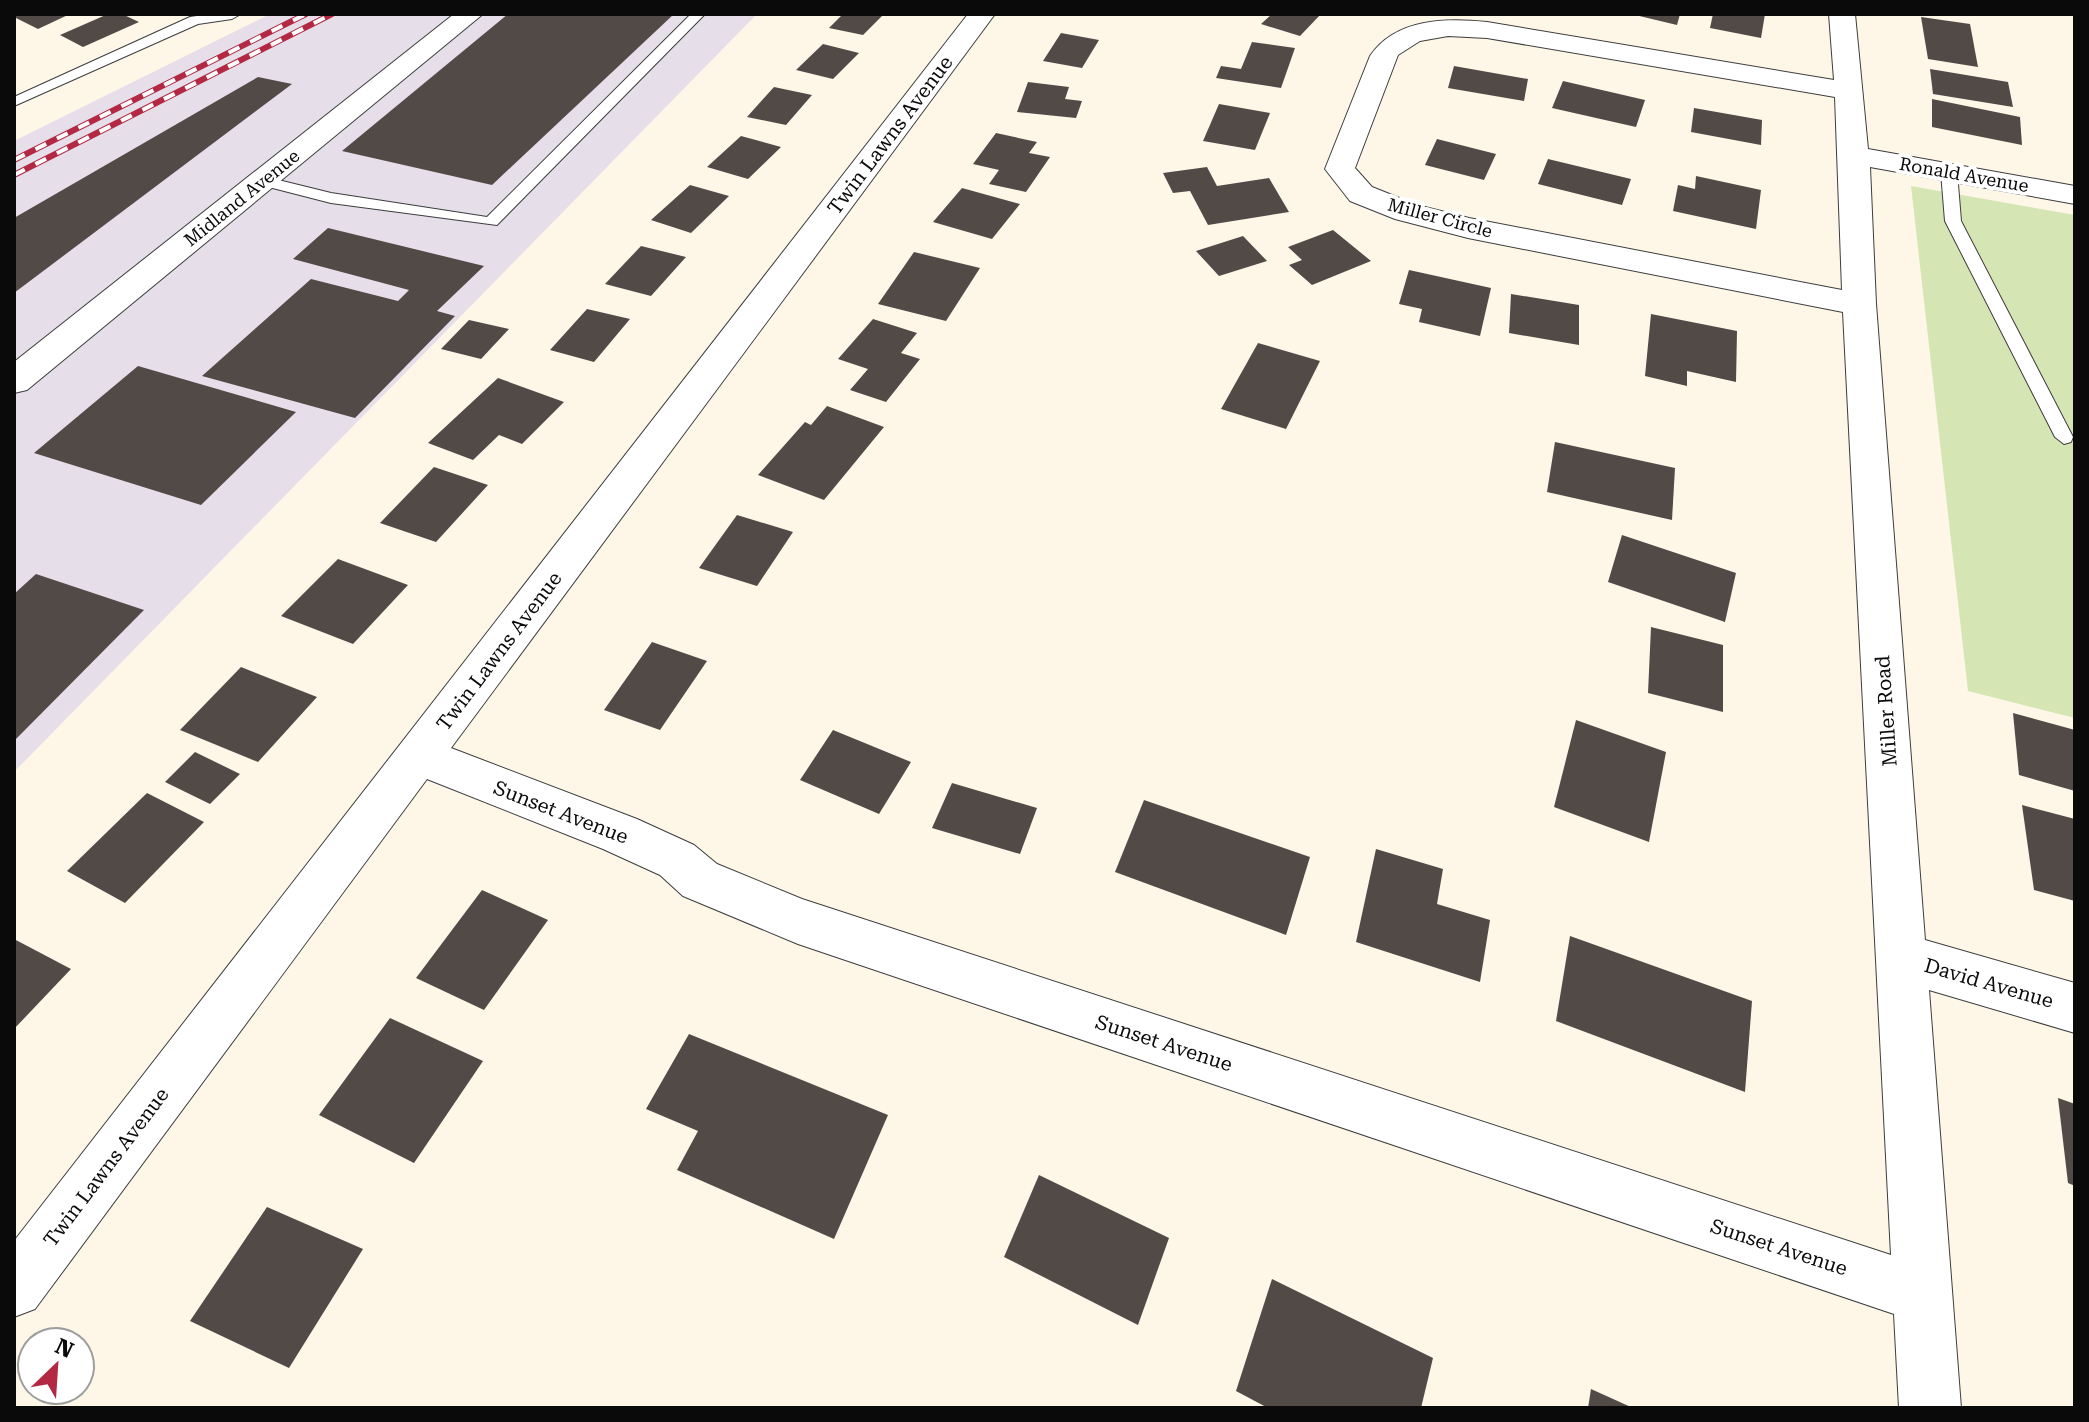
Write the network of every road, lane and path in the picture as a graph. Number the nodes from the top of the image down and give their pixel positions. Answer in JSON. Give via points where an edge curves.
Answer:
{"nodes":[{"id":1,"x":470,"y":14,"type":"edge"},
{"id":2,"x":698,"y":14,"type":"edge"},
{"id":3,"x":982,"y":14,"type":"edge"},
{"id":4,"x":1842,"y":14,"type":"edge"},
{"id":5,"x":232,"y":15,"type":"edge"},
{"id":6,"x":1847,"y":91,"type":"junction"},
{"id":7,"x":14,"y":102,"type":"edge"},
{"id":8,"x":1854,"y":155,"type":"junction"},
{"id":9,"x":1949,"y":172,"type":"junction"},
{"id":10,"x":262,"y":181,"type":"junction"},
{"id":11,"x":2075,"y":195,"type":"edge"},
{"id":12,"x":1859,"y":304,"type":"junction"},
{"id":13,"x":14,"y":381,"type":"edge"},
{"id":14,"x":2064,"y":437,"type":"dead end"},
{"id":15,"x":419,"y":756,"type":"junction"},
{"id":16,"x":1903,"y":958,"type":"junction"},
{"id":17,"x":2075,"y":1008,"type":"edge"},
{"id":18,"x":14,"y":1288,"type":"edge"},
{"id":19,"x":1924,"y":1295,"type":"junction"},
{"id":20,"x":1930,"y":1408,"type":"edge"}],
"edges":[{"from":1,"to":10,"type":"street","name":"Midland Avenue"},
{"from":2,"to":10,"type":"lane","via":[[491,222],[331,198]]},
{"from":3,"to":15,"type":"street","name":"Twin Lawns Avenue"},
{"from":4,"to":6,"type":"street","name":"Miller Road"},
{"from":5,"to":7,"type":"lane","via":[[195,20]]},
{"from":6,"to":8,"type":"street","name":"Miller Road"},
{"from":6,"to":12,"type":"street","name":"Miller Circle","via":[[1487,30],[1440,27],[1410,34],[1385,51],[1340,169],[1361,194],[1406,212]]},
{"from":8,"to":9,"type":"street","name":"Ronald Avenue"},
{"from":8,"to":12,"type":"street","name":"Miller Road"},
{"from":9,"to":11,"type":"street","name":"Ronald Avenue"},
{"from":9,"to":14,"type":"lane","via":[[1953,221]]},
{"from":10,"to":13,"type":"street","name":"Midland Avenue"},
{"from":12,"to":16,"type":"street","name":"Miller Road"},
{"from":15,"to":18,"type":"street","name":"Twin Lawns Avenue"},
{"from":15,"to":19,"type":"street","name":"Sunset Avenue","via":[[620,834],[677,860],[700,880],[798,921]]},
{"from":16,"to":17,"type":"street","name":"David Avenue"},
{"from":16,"to":19,"type":"street","name":"Miller Road"},
{"from":19,"to":20,"type":"street","name":"Miller Road"}]}
